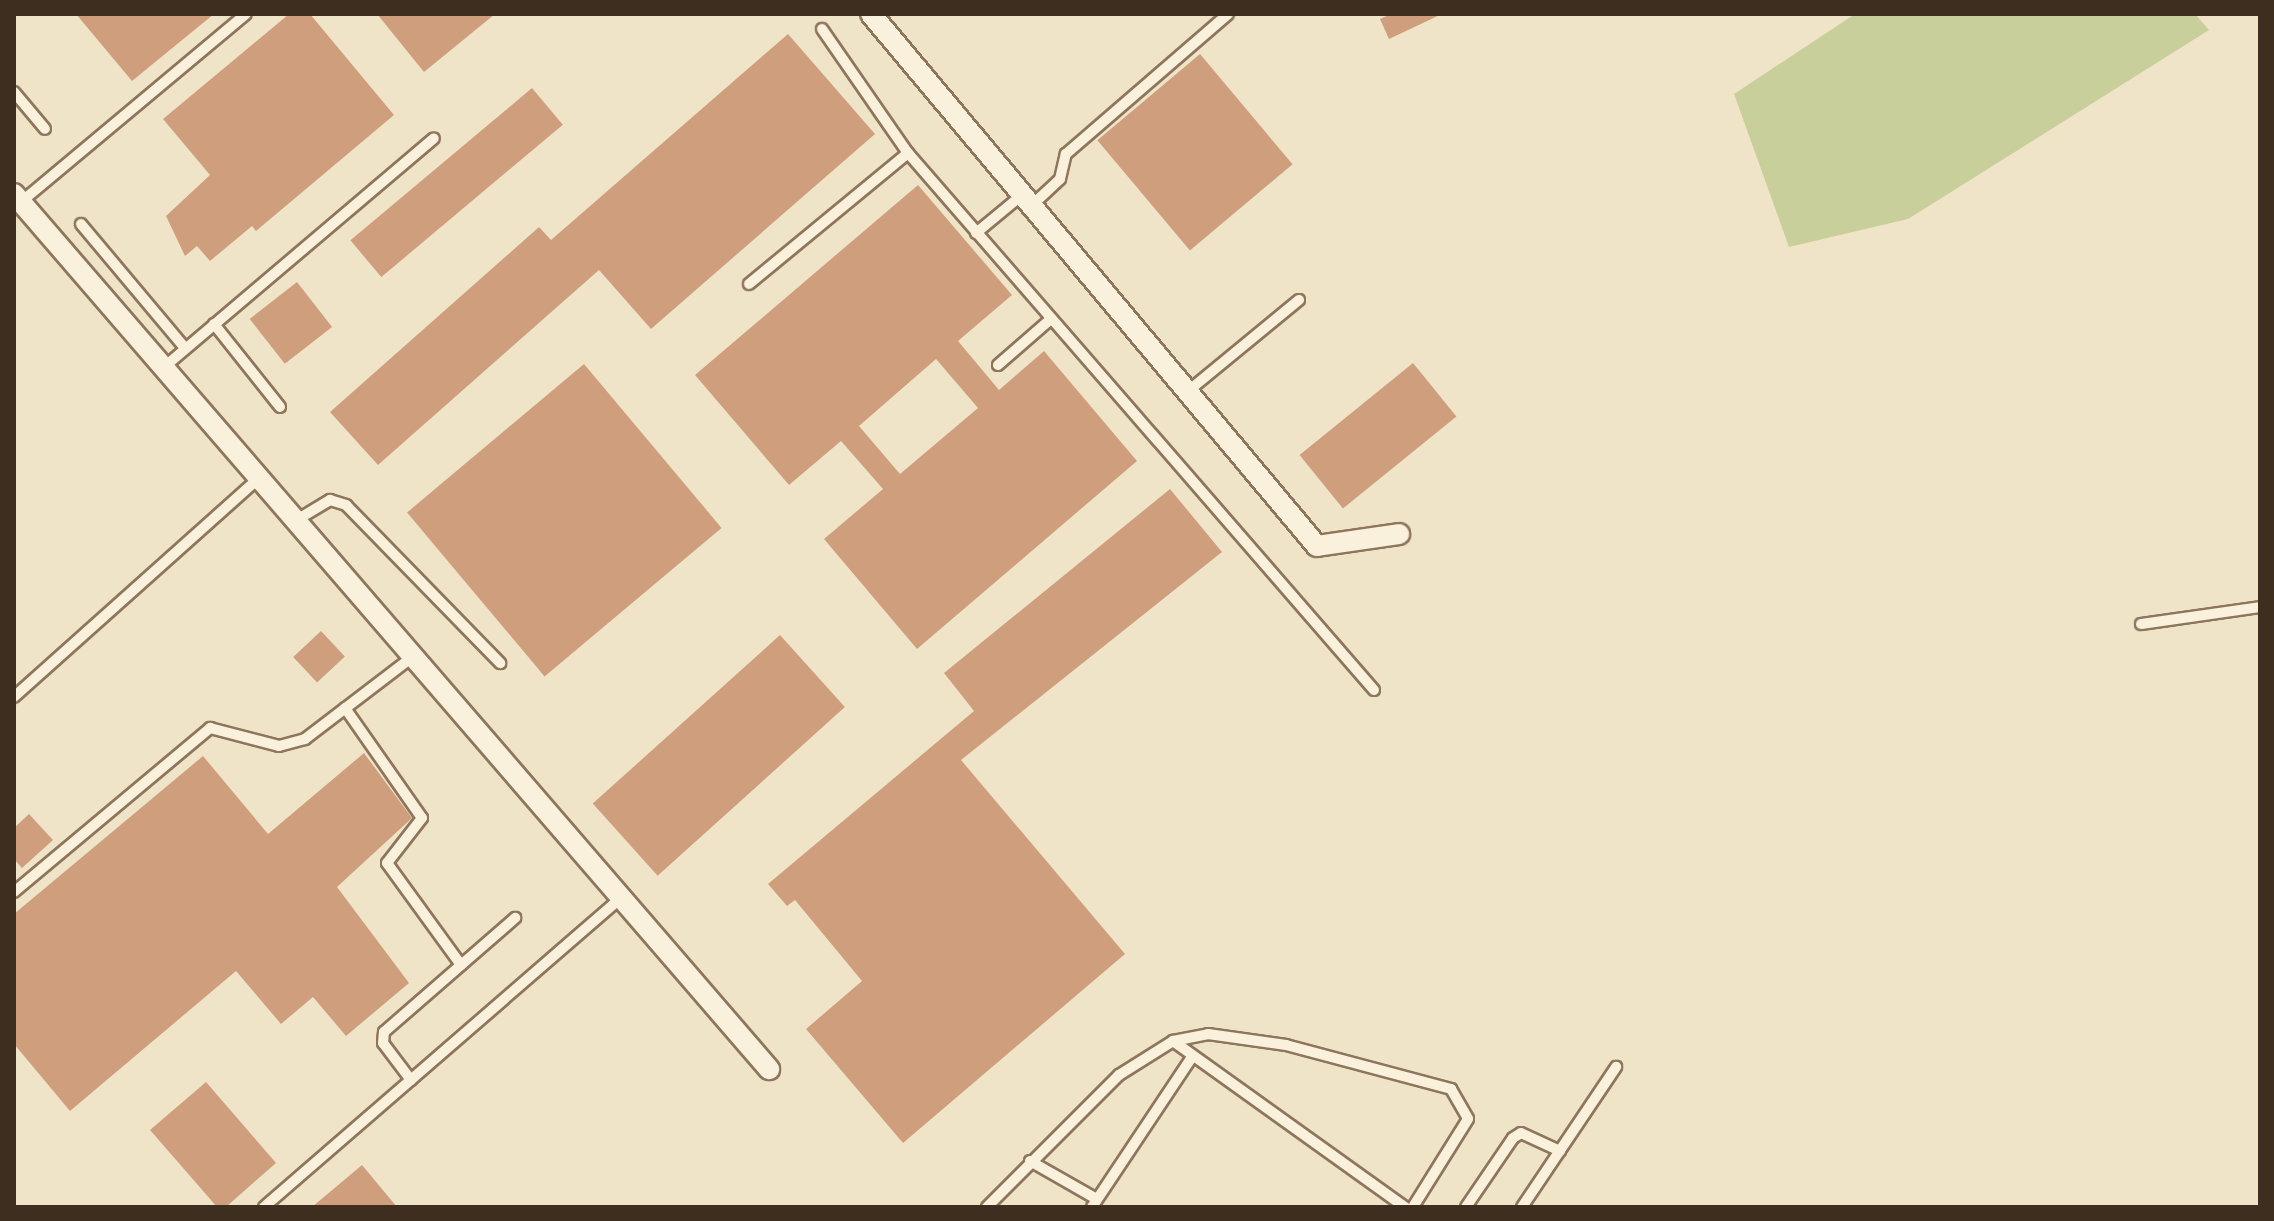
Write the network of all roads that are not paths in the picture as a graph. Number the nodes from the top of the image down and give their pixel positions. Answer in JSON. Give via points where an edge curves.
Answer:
{"nodes":[{"id":1,"x":246,"y":14,"type":"edge"},
{"id":2,"x":871,"y":14,"type":"edge"},
{"id":3,"x":1228,"y":14,"type":"edge"},
{"id":4,"x":822,"y":29,"type":"dead end"},
{"id":5,"x":14,"y":92,"type":"edge"},
{"id":6,"x":45,"y":129,"type":"dead end"},
{"id":7,"x":434,"y":138,"type":"dead end"},
{"id":8,"x":908,"y":153,"type":"junction"},
{"id":9,"x":18,"y":198,"type":"edge"},
{"id":10,"x":1026,"y":201,"type":"junction"},
{"id":11,"x":81,"y":224,"type":"dead end"},
{"id":12,"x":976,"y":233,"type":"junction"},
{"id":13,"x":749,"y":284,"type":"dead end"},
{"id":14,"x":1299,"y":300,"type":"dead end"},
{"id":15,"x":1051,"y":319,"type":"junction"},
{"id":16,"x":214,"y":324,"type":"junction"},
{"id":17,"x":185,"y":348,"type":"junction"},
{"id":18,"x":998,"y":365,"type":"dead end"},
{"id":19,"x":163,"y":368,"type":"junction"},
{"id":20,"x":1187,"y":392,"type":"junction"},
{"id":21,"x":280,"y":407,"type":"dead end"},
{"id":22,"x":258,"y":479,"type":"junction"},
{"id":23,"x":295,"y":522,"type":"junction"},
{"id":24,"x":1399,"y":534,"type":"dead end"},
{"id":25,"x":2260,"y":607,"type":"edge"},
{"id":26,"x":2141,"y":624,"type":"dead end"},
{"id":27,"x":411,"y":658,"type":"junction"},
{"id":28,"x":500,"y":663,"type":"dead end"},
{"id":29,"x":1374,"y":690,"type":"dead end"},
{"id":30,"x":14,"y":697,"type":"edge"},
{"id":31,"x":345,"y":708,"type":"junction"},
{"id":32,"x":14,"y":892,"type":"edge"},
{"id":33,"x":619,"y":900,"type":"junction"},
{"id":34,"x":515,"y":918,"type":"dead end"},
{"id":35,"x":461,"y":965,"type":"junction"},
{"id":36,"x":1173,"y":1041,"type":"junction"},
{"id":37,"x":1192,"y":1057,"type":"junction"},
{"id":38,"x":1616,"y":1067,"type":"dead end"},
{"id":39,"x":769,"y":1069,"type":"dead end"},
{"id":40,"x":411,"y":1080,"type":"junction"},
{"id":41,"x":1560,"y":1151,"type":"junction"},
{"id":42,"x":1030,"y":1161,"type":"junction"},
{"id":43,"x":1093,"y":1202,"type":"edge"},
{"id":44,"x":264,"y":1207,"type":"edge"},
{"id":45,"x":987,"y":1207,"type":"edge"},
{"id":46,"x":1405,"y":1207,"type":"edge"},
{"id":47,"x":1413,"y":1207,"type":"edge"},
{"id":48,"x":1466,"y":1207,"type":"edge"},
{"id":49,"x":1522,"y":1207,"type":"edge"}],
"edges":[{"from":1,"to":9,"type":"lane"},
{"from":2,"to":10,"type":"street"},
{"from":3,"to":10,"type":"lane","via":[[1066,154],[1060,179]]},
{"from":4,"to":8,"type":"lane"},
{"from":5,"to":6,"type":"lane"},
{"from":7,"to":16,"type":"lane"},
{"from":8,"to":12,"type":"lane"},
{"from":8,"to":13,"type":"lane"},
{"from":9,"to":19,"type":"street"},
{"from":10,"to":12,"type":"lane"},
{"from":10,"to":20,"type":"street"},
{"from":11,"to":17,"type":"lane"},
{"from":12,"to":15,"type":"lane"},
{"from":14,"to":20,"type":"lane"},
{"from":15,"to":18,"type":"lane"},
{"from":15,"to":29,"type":"lane"},
{"from":16,"to":17,"type":"lane"},
{"from":16,"to":21,"type":"lane"},
{"from":17,"to":19,"type":"lane"},
{"from":19,"to":22,"type":"street"},
{"from":20,"to":24,"type":"street","via":[[1317,546]]},
{"from":22,"to":23,"type":"street"},
{"from":22,"to":30,"type":"lane"},
{"from":23,"to":27,"type":"street"},
{"from":23,"to":28,"type":"lane","via":[[330,500],[346,505]]},
{"from":25,"to":26,"type":"lane"},
{"from":27,"to":31,"type":"lane"},
{"from":27,"to":33,"type":"street"},
{"from":31,"to":32,"type":"lane","via":[[305,739],[279,746],[210,728]]},
{"from":31,"to":35,"type":"lane","via":[[422,818],[387,863]]},
{"from":33,"to":39,"type":"street"},
{"from":33,"to":40,"type":"lane"},
{"from":34,"to":35,"type":"lane"},
{"from":35,"to":40,"type":"lane","via":[[384,1032],[383,1043]]},
{"from":36,"to":37,"type":"lane"},
{"from":36,"to":42,"type":"lane","via":[[1119,1075]]},
{"from":36,"to":47,"type":"lane","via":[[1208,1034],[1286,1045],[1451,1089],[1468,1119]]},
{"from":37,"to":43,"type":"lane"},
{"from":37,"to":46,"type":"lane"},
{"from":38,"to":41,"type":"lane"},
{"from":40,"to":44,"type":"lane"},
{"from":41,"to":48,"type":"lane","via":[[1521,1133]]},
{"from":41,"to":49,"type":"lane"},
{"from":42,"to":43,"type":"lane"},
{"from":42,"to":45,"type":"lane"}]}
